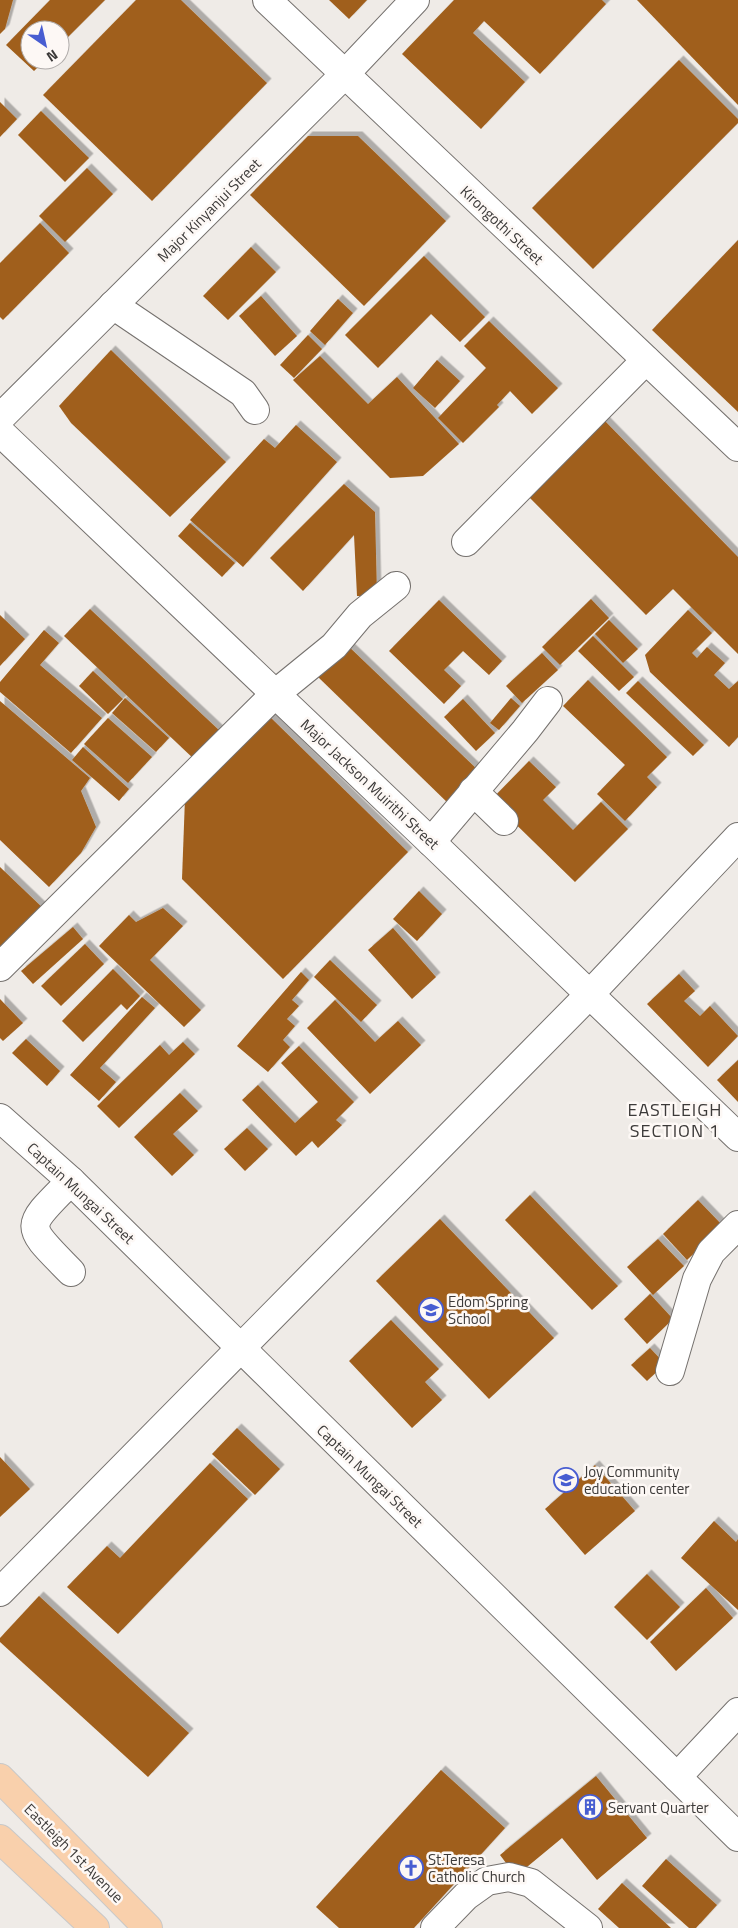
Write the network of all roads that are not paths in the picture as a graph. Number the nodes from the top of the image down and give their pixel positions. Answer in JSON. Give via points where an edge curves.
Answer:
{"nodes":[{"id":1,"x":267,"y":0,"type":"edge"},
{"id":2,"x":415,"y":0,"type":"edge"},
{"id":3,"x":344,"y":75,"type":"junction"},
{"id":4,"x":113,"y":305,"type":"junction"},
{"id":5,"x":646,"y":360,"type":"junction"},
{"id":6,"x":255,"y":410,"type":"dead end"},
{"id":7,"x":0,"y":418,"type":"edge"},
{"id":8,"x":0,"y":432,"type":"edge"},
{"id":9,"x":738,"y":447,"type":"edge"},
{"id":10,"x":466,"y":542,"type":"dead end"},
{"id":11,"x":396,"y":586,"type":"dead end"},
{"id":12,"x":275,"y":694,"type":"junction"},
{"id":13,"x":548,"y":701,"type":"dead end"},
{"id":14,"x":473,"y":791,"type":"junction"},
{"id":15,"x":504,"y":821,"type":"dead end"},
{"id":16,"x":738,"y":837,"type":"edge"},
{"id":17,"x":431,"y":842,"type":"junction"},
{"id":18,"x":0,"y":967,"type":"edge"},
{"id":19,"x":590,"y":994,"type":"junction"},
{"id":20,"x":0,"y":1118,"type":"edge"},
{"id":21,"x":738,"y":1138,"type":"edge"},
{"id":22,"x":71,"y":1181,"type":"junction"},
{"id":23,"x":738,"y":1225,"type":"edge"},
{"id":24,"x":71,"y":1272,"type":"dead end"},
{"id":25,"x":239,"y":1347,"type":"junction"},
{"id":26,"x":670,"y":1371,"type":"dead end"},
{"id":27,"x":0,"y":1592,"type":"edge"},
{"id":28,"x":738,"y":1712,"type":"edge"},
{"id":29,"x":677,"y":1777,"type":"junction"},
{"id":30,"x":0,"y":1778,"type":"edge"},
{"id":31,"x":738,"y":1837,"type":"edge"},
{"id":32,"x":0,"y":1838,"type":"edge"},
{"id":33,"x":95,"y":1928,"type":"edge"},
{"id":34,"x":148,"y":1928,"type":"edge"},
{"id":35,"x":435,"y":1928,"type":"edge"},
{"id":36,"x":588,"y":1928,"type":"edge"}],
"edges":[{"from":1,"to":3,"type":"street","name":"Kirongothi Street"},
{"from":2,"to":3,"type":"street","name":"Major Kinyanjui Street"},
{"from":3,"to":4,"type":"street","name":"Major Kinyanjui Street"},
{"from":3,"to":5,"type":"street","name":"Kirongothi Street"},
{"from":4,"to":6,"type":"street","via":[[243,393]]},
{"from":4,"to":7,"type":"street","name":"Major Kinyanjui Street"},
{"from":5,"to":9,"type":"street","name":"Kirongothi Street"},
{"from":5,"to":10,"type":"street"},
{"from":8,"to":12,"type":"street","name":"Major Jackson Muirithi Street"},
{"from":11,"to":12,"type":"street","via":[[360,616],[334,646]]},
{"from":12,"to":17,"type":"street","name":"Major Jackson Muirithi Street"},
{"from":12,"to":18,"type":"street"},
{"from":13,"to":14,"type":"street"},
{"from":14,"to":15,"type":"street"},
{"from":14,"to":17,"type":"street"},
{"from":16,"to":19,"type":"street"},
{"from":17,"to":19,"type":"street","name":"Major Jackson Muirithi Street"},
{"from":19,"to":21,"type":"street","name":"Major Jackson Muirithi Street"},
{"from":19,"to":25,"type":"street"},
{"from":20,"to":22,"type":"street","name":"Captain Mungai Street"},
{"from":22,"to":24,"type":"street","via":[[39,1213],[34,1225],[38,1238]]},
{"from":22,"to":25,"type":"street","name":"Captain Mungai Street"},
{"from":23,"to":26,"type":"street","via":[[710,1252],[697,1279]]},
{"from":25,"to":27,"type":"street"},
{"from":25,"to":29,"type":"street","name":"Captain Mungai Street"},
{"from":28,"to":29,"type":"street"},
{"from":29,"to":31,"type":"street","name":"Captain Mungai Street"},
{"from":30,"to":34,"type":"main road","name":"Eastleigh 1st Avenue"},
{"from":32,"to":33,"type":"main road"},
{"from":35,"to":36,"type":"street","via":[[466,1896],[487,1882],[509,1877],[531,1883]]}]}
